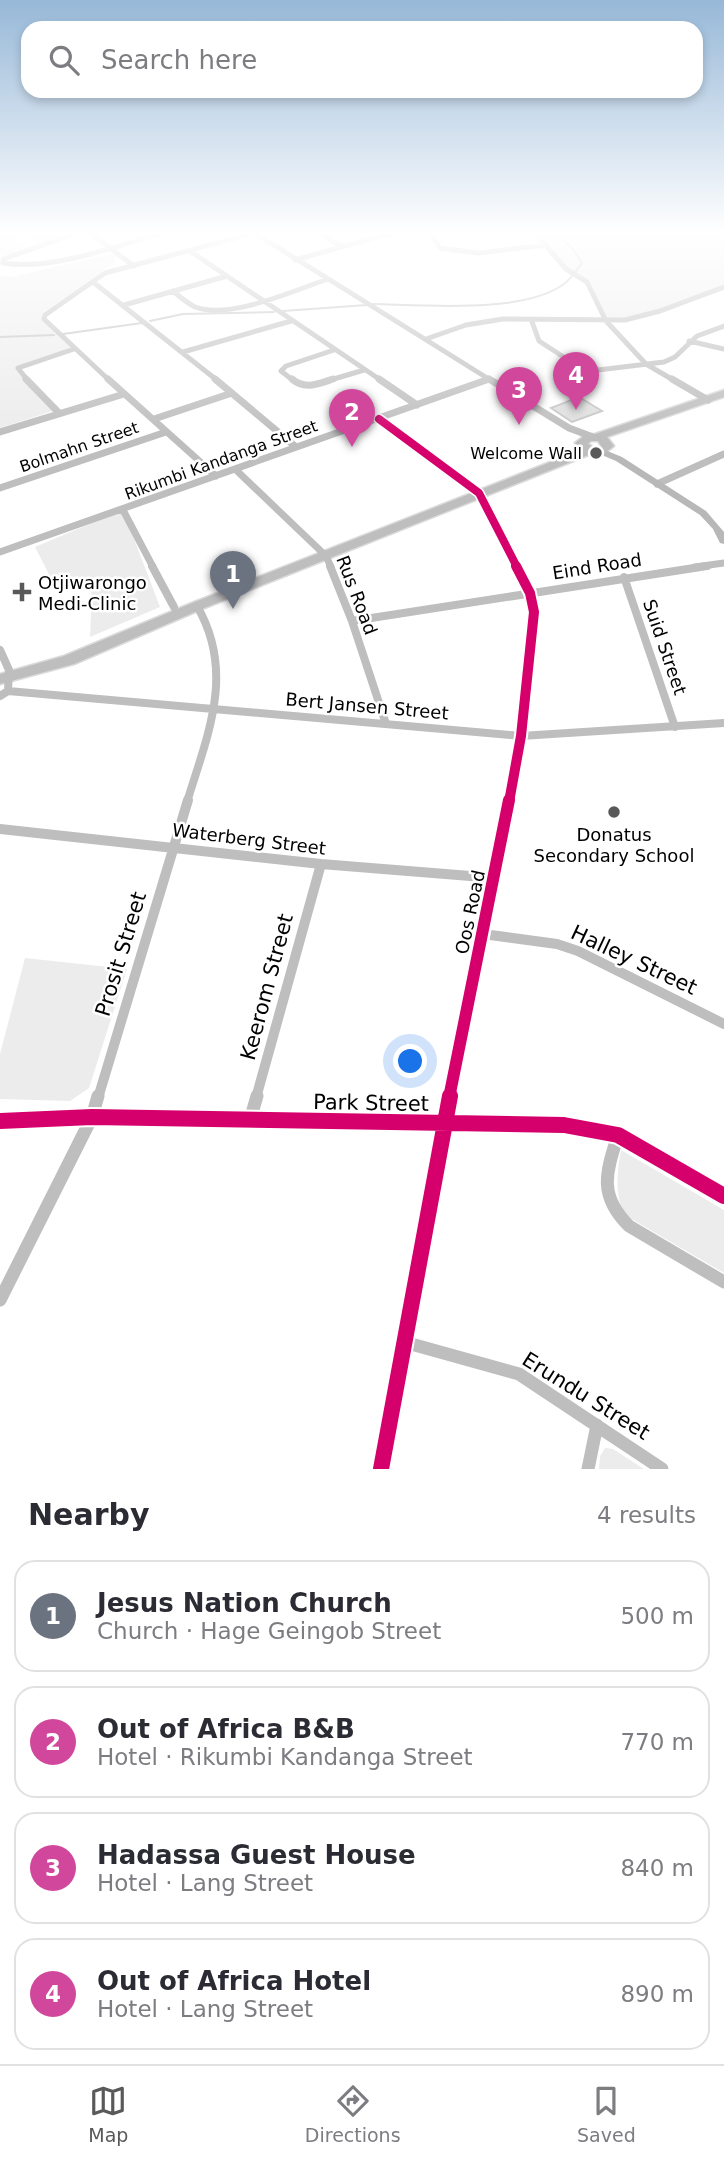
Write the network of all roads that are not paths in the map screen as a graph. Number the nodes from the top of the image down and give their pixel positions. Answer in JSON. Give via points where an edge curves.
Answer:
{"nodes":[{"id":1,"x":66,"y":301,"type":"edge"},
{"id":2,"x":118,"y":301,"type":"edge"},
{"id":3,"x":140,"y":301,"type":"edge"},
{"id":4,"x":187,"y":301,"type":"edge"},
{"id":5,"x":257,"y":301,"type":"edge"},
{"id":6,"x":264,"y":301,"type":"edge"},
{"id":7,"x":363,"y":301,"type":"edge"},
{"id":8,"x":596,"y":301,"type":"edge"},
{"id":9,"x":687,"y":301,"type":"edge"},
{"id":10,"x":124,"y":305,"type":"junction"},
{"id":11,"x":531,"y":319,"type":"junction"},
{"id":12,"x":291,"y":321,"type":"junction"},
{"id":13,"x":606,"y":321,"type":"junction"},
{"id":14,"x":724,"y":326,"type":"edge"},
{"id":15,"x":426,"y":339,"type":"junction"},
{"id":16,"x":689,"y":341,"type":"junction"},
{"id":17,"x":74,"y":349,"type":"junction"},
{"id":18,"x":334,"y":349,"type":"junction"},
{"id":19,"x":724,"y":349,"type":"edge"},
{"id":20,"x":183,"y":352,"type":"junction"},
{"id":21,"x":646,"y":364,"type":"junction"},
{"id":22,"x":364,"y":370,"type":"junction"},
{"id":23,"x":490,"y":379,"type":"junction"},
{"id":24,"x":232,"y":393,"type":"junction"},
{"id":25,"x":724,"y":393,"type":"edge"},
{"id":26,"x":124,"y":394,"type":"junction"},
{"id":27,"x":708,"y":400,"type":"junction"},
{"id":28,"x":417,"y":405,"type":"junction"},
{"id":29,"x":58,"y":413,"type":"junction"},
{"id":30,"x":154,"y":419,"type":"junction"},
{"id":31,"x":379,"y":419,"type":"junction"},
{"id":32,"x":569,"y":428,"type":"junction"},
{"id":33,"x":0,"y":432,"type":"edge"},
{"id":34,"x":166,"y":432,"type":"junction"},
{"id":35,"x":595,"y":444,"type":"junction"},
{"id":36,"x":296,"y":447,"type":"junction"},
{"id":37,"x":724,"y":454,"type":"edge"},
{"id":38,"x":235,"y":469,"type":"junction"},
{"id":39,"x":216,"y":476,"type":"junction"},
{"id":40,"x":657,"y":484,"type":"junction"},
{"id":41,"x":0,"y":488,"type":"edge"},
{"id":42,"x":477,"y":491,"type":"junction"},
{"id":43,"x":123,"y":510,"type":"junction"},
{"id":44,"x":724,"y":541,"type":"edge"},
{"id":45,"x":0,"y":552,"type":"edge"},
{"id":46,"x":323,"y":553,"type":"junction"},
{"id":47,"x":724,"y":563,"type":"edge"},
{"id":48,"x":624,"y":577,"type":"junction"},
{"id":49,"x":530,"y":593,"type":"junction"},
{"id":50,"x":197,"y":606,"type":"junction"},
{"id":51,"x":174,"y":607,"type":"junction"},
{"id":52,"x":352,"y":621,"type":"junction"},
{"id":53,"x":0,"y":650,"type":"edge"},
{"id":54,"x":4,"y":681,"type":"edge"},
{"id":55,"x":216,"y":707,"type":"junction"},
{"id":56,"x":724,"y":723,"type":"edge"},
{"id":57,"x":386,"y":724,"type":"junction"},
{"id":58,"x":675,"y":727,"type":"junction"},
{"id":59,"x":521,"y":736,"type":"junction"},
{"id":60,"x":0,"y":829,"type":"edge"},
{"id":61,"x":173,"y":846,"type":"junction"},
{"id":62,"x":321,"y":864,"type":"junction"},
{"id":63,"x":495,"y":878,"type":"junction"},
{"id":64,"x":483,"y":934,"type":"junction"},
{"id":65,"x":724,"y":1024,"type":"edge"},
{"id":66,"x":92,"y":1117,"type":"junction"},
{"id":67,"x":250,"y":1120,"type":"junction"},
{"id":68,"x":0,"y":1121,"type":"edge"},
{"id":69,"x":444,"y":1124,"type":"junction"},
{"id":70,"x":618,"y":1135,"type":"junction"},
{"id":71,"x":724,"y":1196,"type":"edge"},
{"id":72,"x":724,"y":1282,"type":"edge"},
{"id":73,"x":0,"y":1300,"type":"edge"},
{"id":74,"x":404,"y":1342,"type":"junction"},
{"id":75,"x":597,"y":1425,"type":"junction"},
{"id":76,"x":381,"y":1469,"type":"edge"},
{"id":77,"x":588,"y":1469,"type":"edge"},
{"id":78,"x":662,"y":1469,"type":"edge"}],
"edges":[{"from":1,"to":17,"type":"street","via":[[45,315],[46,323]]},
{"from":2,"to":10,"type":"street"},
{"from":3,"to":10,"type":"street"},
{"from":4,"to":5,"type":"street","via":[[208,310]]},
{"from":6,"to":12,"type":"street"},
{"from":7,"to":15,"type":"street"},
{"from":8,"to":13,"type":"street"},
{"from":9,"to":13,"type":"street","via":[[644,316]]},
{"from":10,"to":20,"type":"street"},
{"from":11,"to":13,"type":"street"},
{"from":11,"to":15,"type":"street","via":[[483,321]]},
{"from":11,"to":21,"type":"street","via":[[539,341],[576,365],[598,370]]},
{"from":12,"to":18,"type":"street"},
{"from":12,"to":20,"type":"street"},
{"from":13,"to":21,"type":"street"},
{"from":14,"to":16,"type":"street"},
{"from":15,"to":23,"type":"street"},
{"from":16,"to":19,"type":"street"},
{"from":16,"to":21,"type":"street","via":[[674,358]]},
{"from":17,"to":26,"type":"street"},
{"from":17,"to":29,"type":"street","via":[[18,368]]},
{"from":18,"to":22,"type":"street"},
{"from":18,"to":22,"type":"street","via":[[281,371],[298,384],[312,386]]},
{"from":20,"to":24,"type":"street"},
{"from":21,"to":27,"type":"street"},
{"from":22,"to":28,"type":"street"},
{"from":23,"to":28,"type":"street","name":"Rikumbi Kandanga Street"},
{"from":23,"to":32,"type":"street"},
{"from":24,"to":30,"type":"street"},
{"from":24,"to":36,"type":"street"},
{"from":25,"to":27,"type":"highway"},
{"from":26,"to":29,"type":"street"},
{"from":26,"to":30,"type":"street"},
{"from":27,"to":35,"type":"highway"},
{"from":28,"to":31,"type":"street","name":"Rikumbi Kandanga Street"},
{"from":29,"to":33,"type":"street"},
{"from":30,"to":34,"type":"street"},
{"from":31,"to":36,"type":"street","name":"Rikumbi Kandanga Street"},
{"from":31,"to":42,"type":"street","name":"Oos Road"},
{"from":32,"to":35,"type":"street"},
{"from":32,"to":35,"type":"street"},
{"from":34,"to":39,"type":"street"},
{"from":34,"to":41,"type":"street","name":"Bolmahn Street"},
{"from":35,"to":40,"type":"street"},
{"from":35,"to":42,"type":"highway"},
{"from":36,"to":38,"type":"street","name":"Rikumbi Kandanga Street"},
{"from":37,"to":40,"type":"street"},
{"from":38,"to":39,"type":"street","name":"Rikumbi Kandanga Street"},
{"from":38,"to":46,"type":"street","name":"Rus Road"},
{"from":39,"to":43,"type":"street","name":"Rikumbi Kandanga Street"},
{"from":40,"to":44,"type":"street","via":[[708,516]]},
{"from":42,"to":46,"type":"highway"},
{"from":42,"to":49,"type":"street","name":"Oos Road"},
{"from":43,"to":45,"type":"street","name":"Rikumbi Kandanga Street"},
{"from":43,"to":51,"type":"street"},
{"from":46,"to":50,"type":"highway"},
{"from":46,"to":51,"type":"highway"},
{"from":46,"to":52,"type":"street","name":"Rus Road"},
{"from":47,"to":48,"type":"street","name":"Eind Road"},
{"from":48,"to":49,"type":"street","name":"Eind Road"},
{"from":48,"to":58,"type":"street","name":"Suid Street"},
{"from":49,"to":52,"type":"street","name":"Eind Road"},
{"from":49,"to":59,"type":"street","name":"Oos Road","via":[[534,612]]},
{"from":50,"to":54,"type":"highway","via":[[69,660]]},
{"from":50,"to":55,"type":"street","name":"Prosit Street","via":[[218,678]]},
{"from":51,"to":54,"type":"highway"},
{"from":52,"to":57,"type":"street","name":"Rus Road"},
{"from":53,"to":54,"type":"street"},
{"from":54,"to":55,"type":"street","name":"Bert Jansen Street"},
{"from":55,"to":57,"type":"street","name":"Bert Jansen Street"},
{"from":55,"to":61,"type":"street","name":"Prosit Street"},
{"from":56,"to":58,"type":"street","name":"Bert Jansen Street"},
{"from":57,"to":59,"type":"street","name":"Bert Jansen Street"},
{"from":58,"to":59,"type":"street","name":"Bert Jansen Street"},
{"from":59,"to":63,"type":"street","name":"Oos Road"},
{"from":60,"to":61,"type":"street","name":"Waterberg Street"},
{"from":61,"to":62,"type":"street","name":"Waterberg Street"},
{"from":61,"to":66,"type":"street","name":"Prosit Street"},
{"from":62,"to":63,"type":"street","name":"Waterberg Street"},
{"from":62,"to":67,"type":"street","name":"Keerom Street"},
{"from":63,"to":64,"type":"street","name":"Oos Road"},
{"from":64,"to":65,"type":"street","name":"Halley Street","via":[[578,951]]},
{"from":64,"to":69,"type":"street","name":"Oos Road"},
{"from":66,"to":67,"type":"street","name":"Park Street"},
{"from":66,"to":68,"type":"street","name":"Park Street"},
{"from":66,"to":73,"type":"street","name":"Prosit Street"},
{"from":67,"to":69,"type":"street","name":"Park Street"},
{"from":69,"to":70,"type":"street","name":"Park Street","via":[[564,1125]]},
{"from":69,"to":74,"type":"street","name":"Oos Road"},
{"from":70,"to":71,"type":"street","name":"Park Street"},
{"from":70,"to":72,"type":"street","via":[[606,1173],[608,1201],[617,1216]]},
{"from":74,"to":75,"type":"street","name":"Erundu Street","via":[[519,1374]]},
{"from":74,"to":76,"type":"street","name":"Oos Road"},
{"from":75,"to":77,"type":"street"},
{"from":75,"to":78,"type":"street","name":"Erundu Street"}]}
